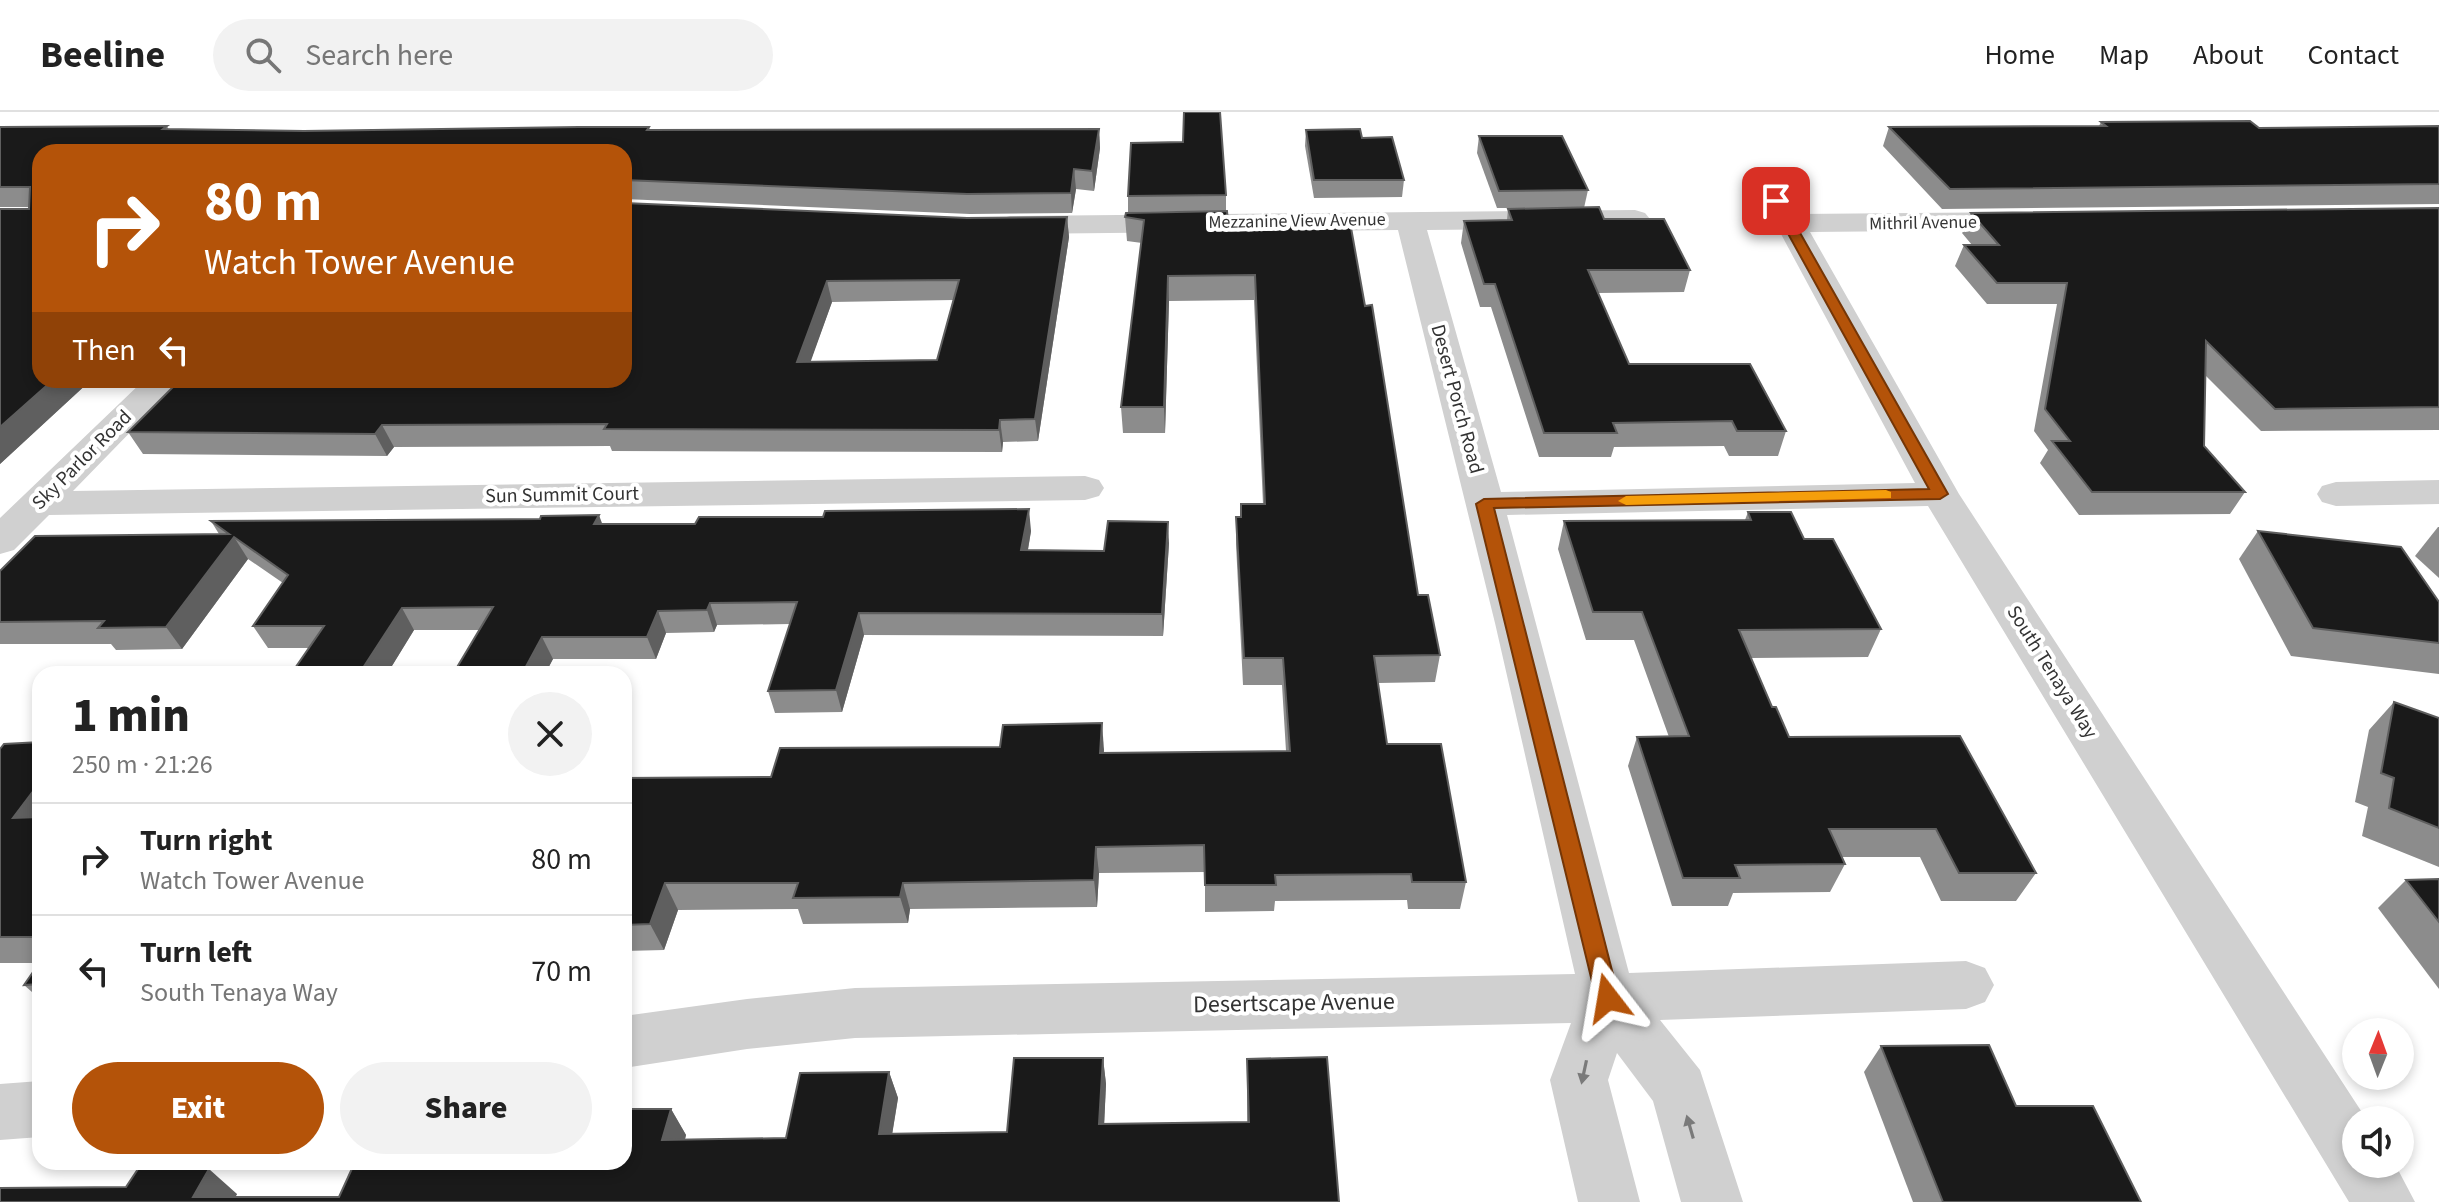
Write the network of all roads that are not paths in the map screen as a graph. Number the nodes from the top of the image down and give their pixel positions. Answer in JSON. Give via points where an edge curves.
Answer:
{"nodes":[{"id":1,"x":1761,"y":178,"type":"dead end"},
{"id":2,"x":1635,"y":219,"type":"edge"},
{"id":3,"x":1410,"y":220,"type":"junction"},
{"id":4,"x":2061,"y":221,"type":"edge"},
{"id":5,"x":1790,"y":223,"type":"junction"},
{"id":6,"x":984,"y":226,"type":"edge"},
{"id":7,"x":156,"y":388,"type":"edge"},
{"id":8,"x":1085,"y":488,"type":"dead end"},
{"id":9,"x":2439,"y":492,"type":"edge"},
{"id":10,"x":1940,"y":494,"type":"junction"},
{"id":11,"x":2336,"y":494,"type":"dead end"},
{"id":12,"x":38,"y":503,"type":"junction"},
{"id":13,"x":1484,"y":504,"type":"junction"},
{"id":14,"x":0,"y":541,"type":"edge"},
{"id":15,"x":1966,"y":985,"type":"dead end"},
{"id":16,"x":1608,"y":998,"type":"junction"},
{"id":17,"x":632,"y":1041,"type":"edge"},
{"id":18,"x":32,"y":1110,"type":"edge"},
{"id":19,"x":0,"y":1112,"type":"edge"},
{"id":20,"x":2342,"y":1135,"type":"edge"},
{"id":21,"x":2369,"y":1178,"type":"edge"},
{"id":22,"x":1609,"y":1202,"type":"edge"},
{"id":23,"x":1712,"y":1202,"type":"edge"},
{"id":24,"x":2384,"y":1202,"type":"edge"}],
"edges":[{"from":1,"to":5,"type":"street","name":"South Tenaya Way"},
{"from":2,"to":3,"type":"street","name":"Mezzanine View Avenue"},
{"from":3,"to":6,"type":"street","name":"Mezzanine View Avenue"},
{"from":3,"to":13,"type":"street","name":"Desert Porch Road"},
{"from":4,"to":5,"type":"street","name":"Mithril Avenue"},
{"from":5,"to":10,"type":"street","name":"South Tenaya Way"},
{"from":7,"to":12,"type":"street","name":"Sky Parlor Road"},
{"from":8,"to":12,"type":"street","name":"Sun Summit Court"},
{"from":9,"to":11,"type":"street"},
{"from":10,"to":13,"type":"street"},
{"from":10,"to":20,"type":"street","name":"South Tenaya Way"},
{"from":12,"to":14,"type":"street","name":"Sky Parlor Road"},
{"from":13,"to":16,"type":"street","name":"Desert Porch Road"},
{"from":15,"to":16,"type":"street","name":"Desertscape Avenue"},
{"from":16,"to":17,"type":"street","name":"Desertscape Avenue","via":[[855,1013]]},
{"from":16,"to":22,"type":"street","one_way":true,"via":[[1579,1080]]},
{"from":23,"to":16,"type":"street","name":"Desert Porch Road","one_way":true,"via":[[1679,1089]]},
{"from":18,"to":19,"type":"street"},
{"from":21,"to":24,"type":"street"}]}
